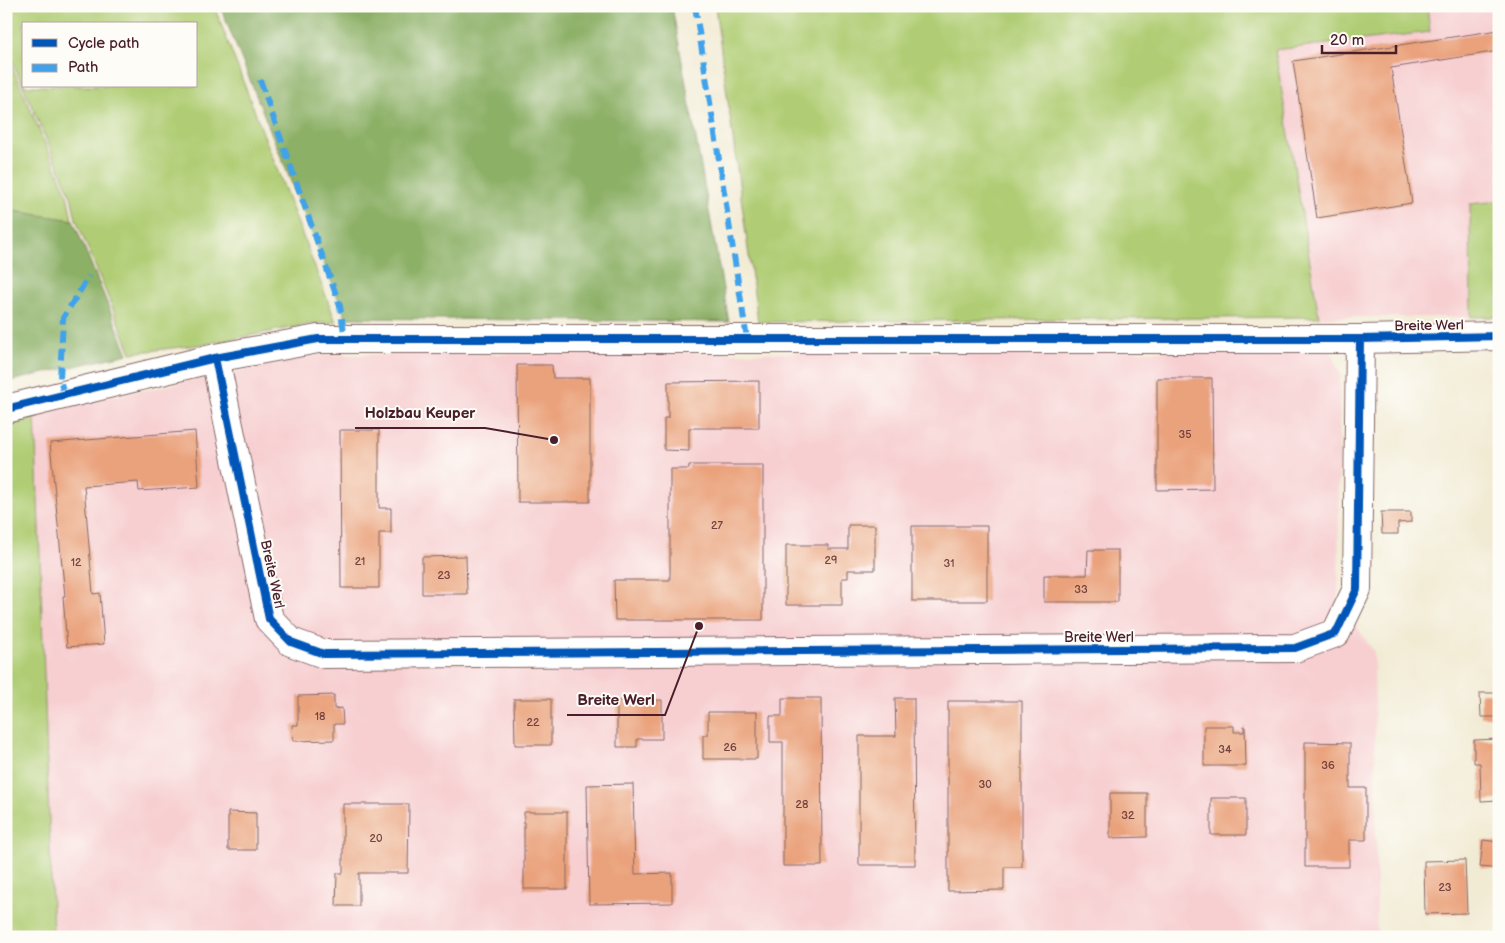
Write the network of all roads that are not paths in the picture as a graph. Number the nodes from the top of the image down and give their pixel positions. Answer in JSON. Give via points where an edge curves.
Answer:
{"nodes":[{"id":1,"x":1499,"y":336,"type":"edge"},
{"id":2,"x":1360,"y":339,"type":"junction"},
{"id":3,"x":215,"y":358,"type":"junction"},
{"id":4,"x":6,"y":409,"type":"edge"}],
"edges":[{"from":1,"to":2,"type":"street","name":"Breite Werl"},
{"from":2,"to":3,"type":"street","name":"Breite Werl","via":[[318,340]]},
{"from":2,"to":3,"type":"street","name":"Breite Werl","via":[[1357,590],[1336,632],[1296,648],[324,654],[291,642],[269,619]]},
{"from":3,"to":4,"type":"street","name":"Breite Werl"}]}
